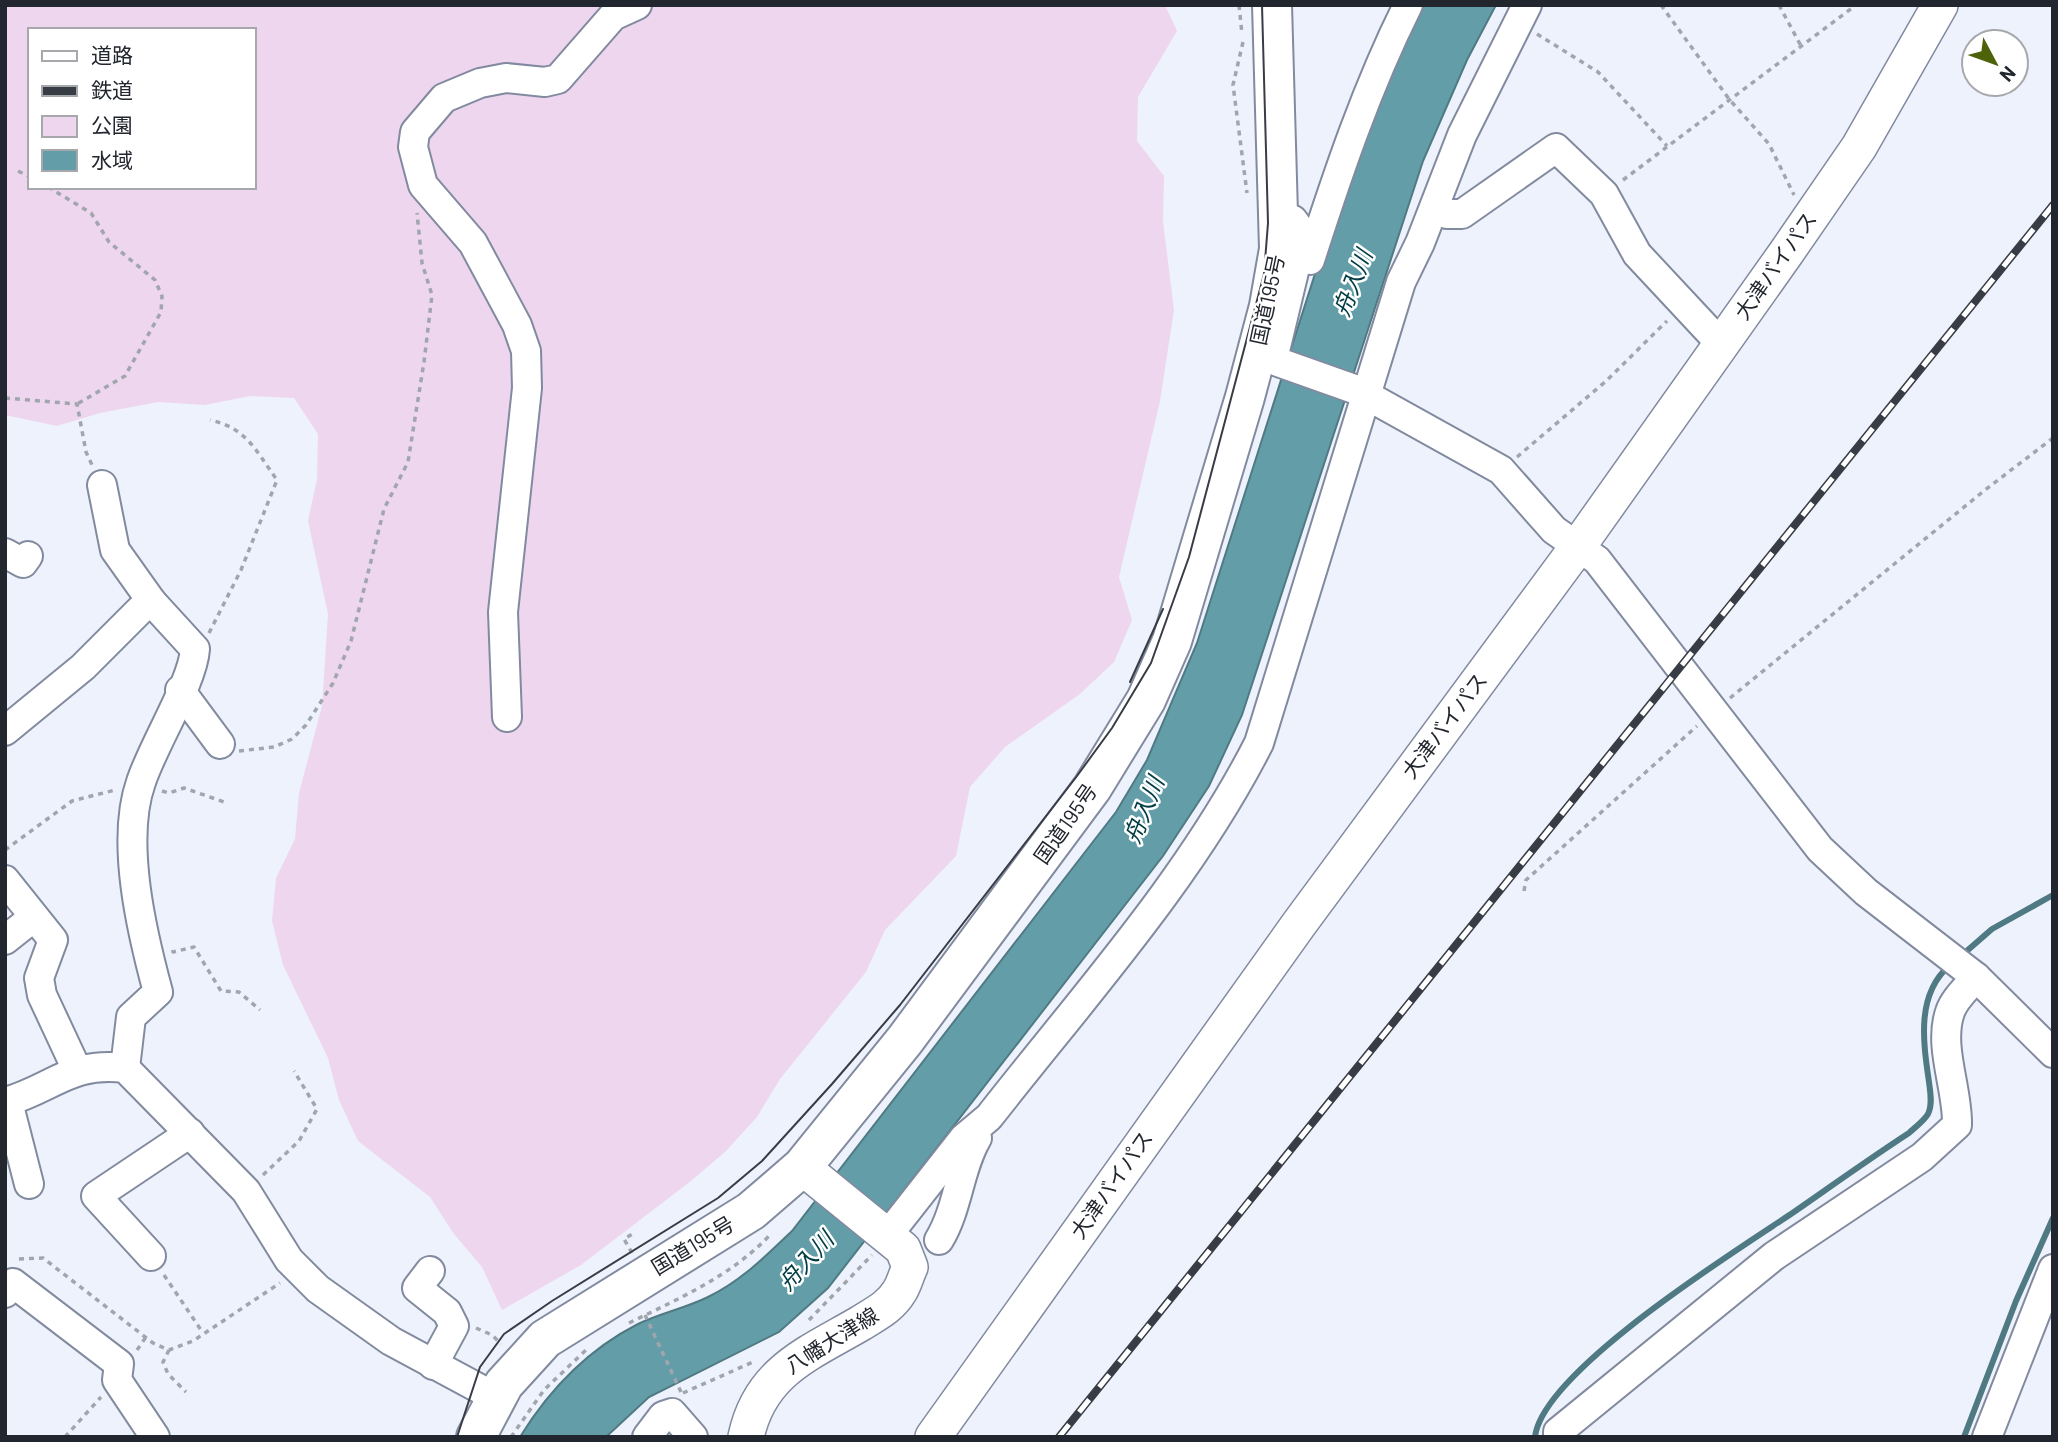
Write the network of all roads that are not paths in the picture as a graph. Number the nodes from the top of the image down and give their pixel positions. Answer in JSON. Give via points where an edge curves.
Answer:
{"nodes":[{"id":1,"x":637,"y":5,"type":"edge"},
{"id":2,"x":1272,"y":5,"type":"edge"},
{"id":3,"x":1408,"y":5,"type":"edge"},
{"id":4,"x":1940,"y":5,"type":"edge"},
{"id":5,"x":1523,"y":13,"type":"edge"},
{"id":6,"x":1455,"y":154,"type":"junction"},
{"id":7,"x":1263,"y":209,"type":"junction"},
{"id":8,"x":1447,"y":215,"type":"junction"},
{"id":9,"x":1721,"y":344,"type":"junction"},
{"id":10,"x":1280,"y":364,"type":"junction"},
{"id":11,"x":1362,"y":393,"type":"junction"},
{"id":12,"x":1497,"y":468,"type":"junction"},
{"id":13,"x":102,"y":485,"type":"road end"},
{"id":14,"x":1579,"y":545,"type":"junction"},
{"id":15,"x":152,"y":602,"type":"junction"},
{"id":16,"x":180,"y":690,"type":"junction"},
{"id":17,"x":508,"y":718,"type":"dead end"},
{"id":18,"x":5,"y":731,"type":"edge"},
{"id":19,"x":220,"y":744,"type":"road end"},
{"id":20,"x":5,"y":880,"type":"edge"},
{"id":21,"x":34,"y":917,"type":"junction"},
{"id":22,"x":5,"y":940,"type":"edge"},
{"id":23,"x":1976,"y":976,"type":"junction"},
{"id":24,"x":2053,"y":1053,"type":"edge"},
{"id":25,"x":125,"y":1068,"type":"junction"},
{"id":26,"x":78,"y":1070,"type":"junction"},
{"id":27,"x":7,"y":1102,"type":"edge"},
{"id":28,"x":989,"y":1117,"type":"junction"},
{"id":29,"x":190,"y":1133,"type":"junction"},
{"id":30,"x":813,"y":1177,"type":"junction"},
{"id":31,"x":29,"y":1184,"type":"dead end"},
{"id":32,"x":884,"y":1234,"type":"junction"},
{"id":33,"x":939,"y":1240,"type":"dead end"},
{"id":34,"x":151,"y":1256,"type":"road end"},
{"id":35,"x":2053,"y":1269,"type":"edge"},
{"id":36,"x":430,"y":1270,"type":"dead end"},
{"id":37,"x":5,"y":1293,"type":"edge"},
{"id":38,"x":433,"y":1365,"type":"junction"},
{"id":39,"x":495,"y":1397,"type":"junction"},
{"id":40,"x":155,"y":1437,"type":"edge"},
{"id":41,"x":476,"y":1437,"type":"edge"},
{"id":42,"x":647,"y":1437,"type":"edge"},
{"id":43,"x":693,"y":1437,"type":"edge"},
{"id":44,"x":746,"y":1437,"type":"edge"},
{"id":45,"x":933,"y":1437,"type":"edge"},
{"id":46,"x":1558,"y":1437,"type":"edge"},
{"id":47,"x":1987,"y":1437,"type":"edge"}],
"edges":[{"from":1,"to":17,"type":"street","via":[[613,16],[558,79],[480,83],[444,98],[415,132],[413,147],[423,185],[473,243],[526,351],[527,388],[503,612]]},
{"from":2,"to":7,"type":"highway","name":"国道195号"},
{"from":3,"to":10,"type":"street","via":[[1344,156]]},
{"from":4,"to":9,"type":"main road","name":"大津バイパス","via":[[1859,146]]},
{"from":5,"to":6,"type":"street"},
{"from":6,"to":8,"type":"street","via":[[1457,187]]},
{"from":6,"to":11,"type":"street","via":[[1401,282]]},
{"from":7,"to":10,"type":"street","via":[[1293,220],[1303,233],[1274,355]]},
{"from":7,"to":30,"type":"highway","name":"国道195号","via":[[1279,249],[1269,306],[1162,669],[1116,752],[1051,847],[905,1040]]},
{"from":8,"to":9,"type":"street","via":[[1462,214],[1556,148],[1604,194],[1637,254]]},
{"from":8,"to":12,"type":"street","via":[[1412,292],[1383,377],[1391,390],[1469,443]]},
{"from":9,"to":14,"type":"main road","name":"大津バイパス"},
{"from":10,"to":11,"type":"street"},
{"from":11,"to":12,"type":"street"},
{"from":11,"to":28,"type":"street","via":[[1259,743],[1240,782],[1190,860]]},
{"from":12,"to":14,"type":"street","via":[[1554,530]]},
{"from":13,"to":15,"type":"street","via":[[115,550]]},
{"from":14,"to":23,"type":"street","via":[[1597,560],[1821,849],[1866,892]]},
{"from":14,"to":45,"type":"main road","name":"大津バイパス","via":[[1298,924]]},
{"from":15,"to":16,"type":"street","via":[[195,649],[194,663]]},
{"from":15,"to":18,"type":"street"},
{"from":16,"to":19,"type":"street"},
{"from":16,"to":25,"type":"street","via":[[140,783],[133,851],[146,947],[158,992],[131,1017]]},
{"from":20,"to":21,"type":"street"},
{"from":21,"to":22,"type":"street"},
{"from":21,"to":26,"type":"street","via":[[52,940],[39,978],[42,995]]},
{"from":23,"to":24,"type":"street"},
{"from":23,"to":46,"type":"street","via":[[1950,1011],[1947,1039],[1958,1101],[1957,1125],[1922,1157],[1774,1255],[1558,1432]]},
{"from":25,"to":26,"type":"street","via":[[100,1065]]},
{"from":25,"to":29,"type":"street"},
{"from":26,"to":27,"type":"street"},
{"from":27,"to":31,"type":"street"},
{"from":28,"to":32,"type":"street","via":[[964,1138]]},
{"from":28,"to":33,"type":"street","via":[[969,1152]]},
{"from":29,"to":34,"type":"street","via":[[96,1196]]},
{"from":29,"to":38,"type":"street","via":[[246,1191],[289,1260],[318,1289]]},
{"from":30,"to":32,"type":"main road","name":"八幡大津線"},
{"from":30,"to":39,"type":"highway","name":"国道195号","via":[[544,1339]]},
{"from":32,"to":44,"type":"main road","name":"八幡大津線","via":[[904,1249],[910,1267],[899,1292],[886,1308],[781,1371],[751,1413]]},
{"from":35,"to":47,"type":"street"},
{"from":36,"to":38,"type":"street","via":[[418,1288],[447,1312],[454,1326]]},
{"from":37,"to":40,"type":"street","via":[[13,1283],[119,1364],[117,1380]]},
{"from":38,"to":39,"type":"street"},
{"from":39,"to":41,"type":"highway","name":"国道195号"},
{"from":42,"to":43,"type":"street","via":[[663,1416],[672,1413]]}]}
